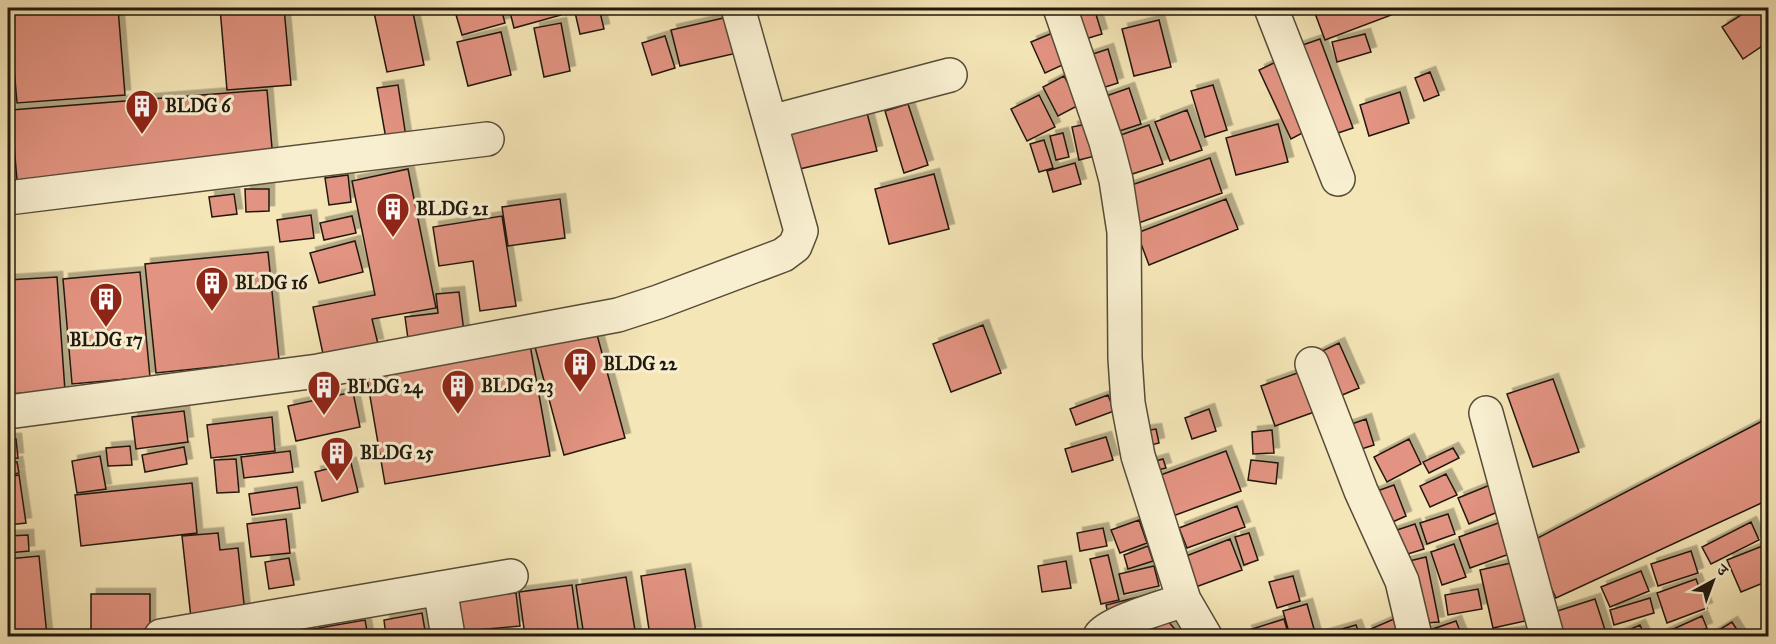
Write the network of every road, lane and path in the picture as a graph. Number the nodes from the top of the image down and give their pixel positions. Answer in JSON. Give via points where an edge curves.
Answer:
{"nodes":[{"id":1,"x":738,"y":8,"type":"edge"},
{"id":2,"x":1060,"y":8,"type":"edge"},
{"id":3,"x":1271,"y":8,"type":"edge"},
{"id":4,"x":950,"y":75,"type":"dead end"},
{"id":5,"x":771,"y":122,"type":"junction"},
{"id":6,"x":487,"y":139,"type":"dead end"},
{"id":7,"x":1338,"y":178,"type":"dead end"},
{"id":8,"x":8,"y":198,"type":"edge"},
{"id":9,"x":1312,"y":364,"type":"dead end"},
{"id":10,"x":8,"y":412,"type":"edge"},
{"id":11,"x":1486,"y":413,"type":"dead end"},
{"id":12,"x":511,"y":576,"type":"dead end"},
{"id":13,"x":440,"y":588,"type":"junction"},
{"id":14,"x":1184,"y":600,"type":"junction"},
{"id":15,"x":160,"y":636,"type":"edge"},
{"id":16,"x":448,"y":636,"type":"edge"},
{"id":17,"x":1100,"y":636,"type":"edge"},
{"id":18,"x":1206,"y":636,"type":"edge"},
{"id":19,"x":1415,"y":636,"type":"edge"},
{"id":20,"x":1547,"y":636,"type":"edge"}],
"edges":[{"from":1,"to":5,"type":"street"},
{"from":2,"to":14,"type":"street","via":[[1107,142],[1116,180],[1125,232],[1128,403],[1138,456]]},
{"from":3,"to":7,"type":"street"},
{"from":4,"to":5,"type":"street"},
{"from":5,"to":10,"type":"street","via":[[801,231],[795,246],[783,255],[618,315],[318,371]]},
{"from":6,"to":8,"type":"street"},
{"from":9,"to":19,"type":"street","via":[[1361,491],[1402,581]]},
{"from":11,"to":20,"type":"street"},
{"from":12,"to":13,"type":"street"},
{"from":13,"to":15,"type":"street"},
{"from":13,"to":16,"type":"street"},
{"from":14,"to":17,"type":"street","via":[[1114,625]]},
{"from":14,"to":18,"type":"street"}]}
